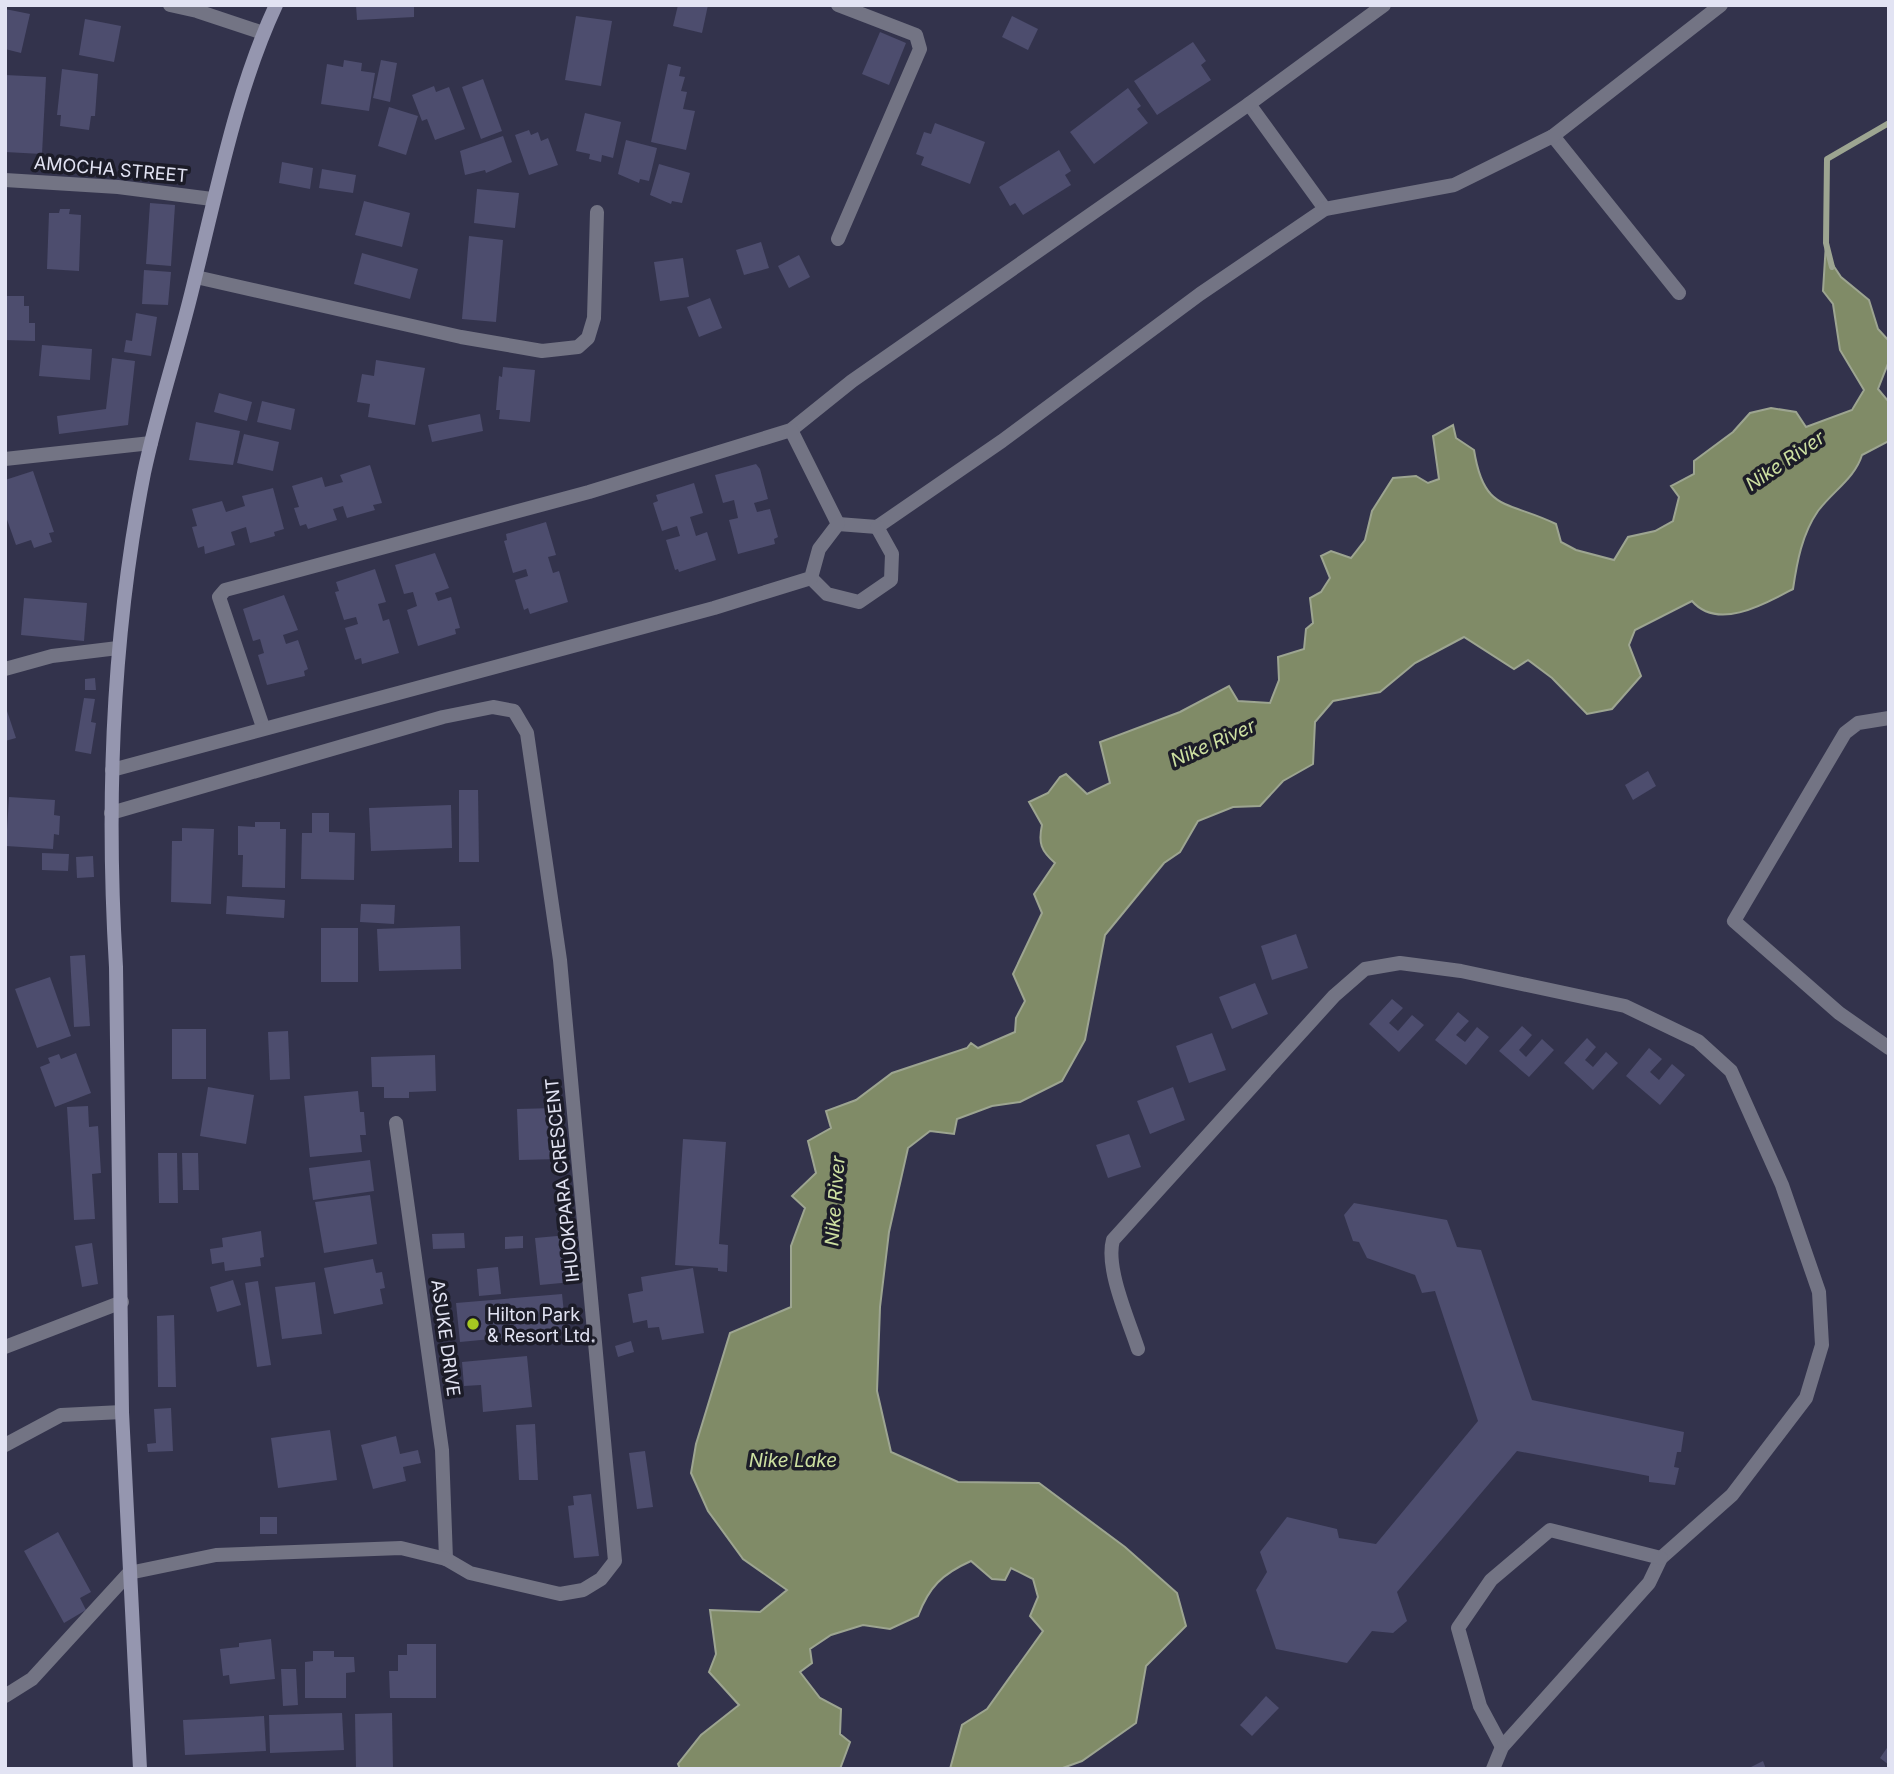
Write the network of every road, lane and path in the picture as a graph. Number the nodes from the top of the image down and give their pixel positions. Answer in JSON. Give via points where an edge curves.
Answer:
{"nodes":[{"id":1,"x":170,"y":5,"type":"edge"},
{"id":2,"x":276,"y":5,"type":"edge"},
{"id":3,"x":838,"y":5,"type":"edge"},
{"id":4,"x":1384,"y":5,"type":"edge"},
{"id":5,"x":1721,"y":5,"type":"edge"},
{"id":6,"x":263,"y":33,"type":"junction"},
{"id":7,"x":1249,"y":104,"type":"junction"},
{"id":8,"x":1553,"y":136,"type":"junction"},
{"id":9,"x":5,"y":180,"type":"edge"},
{"id":10,"x":212,"y":199,"type":"junction"},
{"id":11,"x":1325,"y":209,"type":"junction"},
{"id":12,"x":597,"y":212,"type":"dead end"},
{"id":13,"x":838,"y":239,"type":"dead end"},
{"id":14,"x":196,"y":277,"type":"junction"},
{"id":15,"x":1679,"y":293,"type":"dead end"},
{"id":16,"x":791,"y":430,"type":"junction"},
{"id":17,"x":151,"y":443,"type":"junction"},
{"id":18,"x":5,"y":459,"type":"edge"},
{"id":19,"x":838,"y":524,"type":"junction"},
{"id":20,"x":877,"y":527,"type":"junction"},
{"id":21,"x":811,"y":578,"type":"junction"},
{"id":22,"x":118,"y":648,"type":"junction"},
{"id":23,"x":5,"y":669,"type":"edge"},
{"id":24,"x":1889,"y":718,"type":"edge"},
{"id":25,"x":263,"y":727,"type":"junction"},
{"id":26,"x":112,"y":769,"type":"junction"},
{"id":27,"x":111,"y":813,"type":"junction"},
{"id":28,"x":1889,"y":1048,"type":"edge"},
{"id":29,"x":396,"y":1123,"type":"dead end"},
{"id":30,"x":122,"y":1302,"type":"junction"},
{"id":31,"x":5,"y":1347,"type":"edge"},
{"id":32,"x":1138,"y":1349,"type":"dead end"},
{"id":33,"x":122,"y":1412,"type":"junction"},
{"id":34,"x":5,"y":1445,"type":"edge"},
{"id":35,"x":1661,"y":1558,"type":"junction"},
{"id":36,"x":446,"y":1559,"type":"junction"},
{"id":37,"x":129,"y":1573,"type":"junction"},
{"id":38,"x":5,"y":1696,"type":"edge"},
{"id":39,"x":1502,"y":1747,"type":"junction"},
{"id":40,"x":139,"y":1769,"type":"edge"},
{"id":41,"x":1493,"y":1769,"type":"edge"}],
"edges":[{"from":1,"to":6,"type":"street"},
{"from":2,"to":6,"type":"street"},
{"from":3,"to":13,"type":"street","via":[[916,35],[919,49]]},
{"from":4,"to":7,"type":"street"},
{"from":5,"to":8,"type":"street"},
{"from":6,"to":10,"type":"street"},
{"from":7,"to":11,"type":"street"},
{"from":7,"to":16,"type":"street","via":[[852,381]]},
{"from":8,"to":11,"type":"street","via":[[1454,185]]},
{"from":8,"to":15,"type":"street"},
{"from":9,"to":10,"type":"street","name":"AMOCHA STREET"},
{"from":10,"to":14,"type":"street"},
{"from":11,"to":20,"type":"street"},
{"from":12,"to":14,"type":"street","via":[[594,318],[589,338],[578,347],[542,351],[461,337]]},
{"from":14,"to":17,"type":"street"},
{"from":16,"to":19,"type":"street"},
{"from":16,"to":25,"type":"street","via":[[589,492],[225,590],[219,597]]},
{"from":17,"to":18,"type":"street"},
{"from":17,"to":22,"type":"street"},
{"from":19,"to":20,"type":"street"},
{"from":19,"to":21,"type":"street","via":[[819,549]]},
{"from":20,"to":21,"type":"street","via":[[892,554],[891,580],[859,602],[827,594]]},
{"from":21,"to":25,"type":"street"},
{"from":22,"to":23,"type":"street","via":[[51,656]]},
{"from":22,"to":26,"type":"street"},
{"from":24,"to":28,"type":"street","via":[[1858,723],[1845,733],[1734,921],[1839,1013]]},
{"from":25,"to":26,"type":"street"},
{"from":26,"to":27,"type":"street"},
{"from":27,"to":30,"type":"street"},
{"from":27,"to":36,"type":"street","name":"IHUOKPARA CRESCENT","via":[[443,717],[493,707],[514,711],[527,733],[560,960],[615,1561],[592,1585],[560,1594],[470,1573]]},
{"from":29,"to":36,"type":"street","name":"ASUKE DRIVE","via":[[442,1450]]},
{"from":30,"to":31,"type":"street"},
{"from":30,"to":33,"type":"street"},
{"from":32,"to":35,"type":"street","via":[[1112,1268],[1113,1240],[1334,996],[1365,969],[1400,963],[1461,971],[1625,1006],[1698,1041],[1731,1071],[1782,1185],[1819,1292],[1822,1345],[1806,1398],[1731,1495]]},
{"from":33,"to":34,"type":"street","via":[[61,1415]]},
{"from":33,"to":37,"type":"street"},
{"from":35,"to":39,"type":"street","via":[[1649,1583]]},
{"from":35,"to":39,"type":"street","via":[[1550,1530],[1491,1580],[1458,1628],[1480,1706]]},
{"from":36,"to":37,"type":"street","name":"IHUOKPARA CRESCENT","via":[[401,1548],[216,1555]]},
{"from":37,"to":38,"type":"street","via":[[32,1679]]},
{"from":37,"to":40,"type":"street"},
{"from":39,"to":41,"type":"street"}]}
